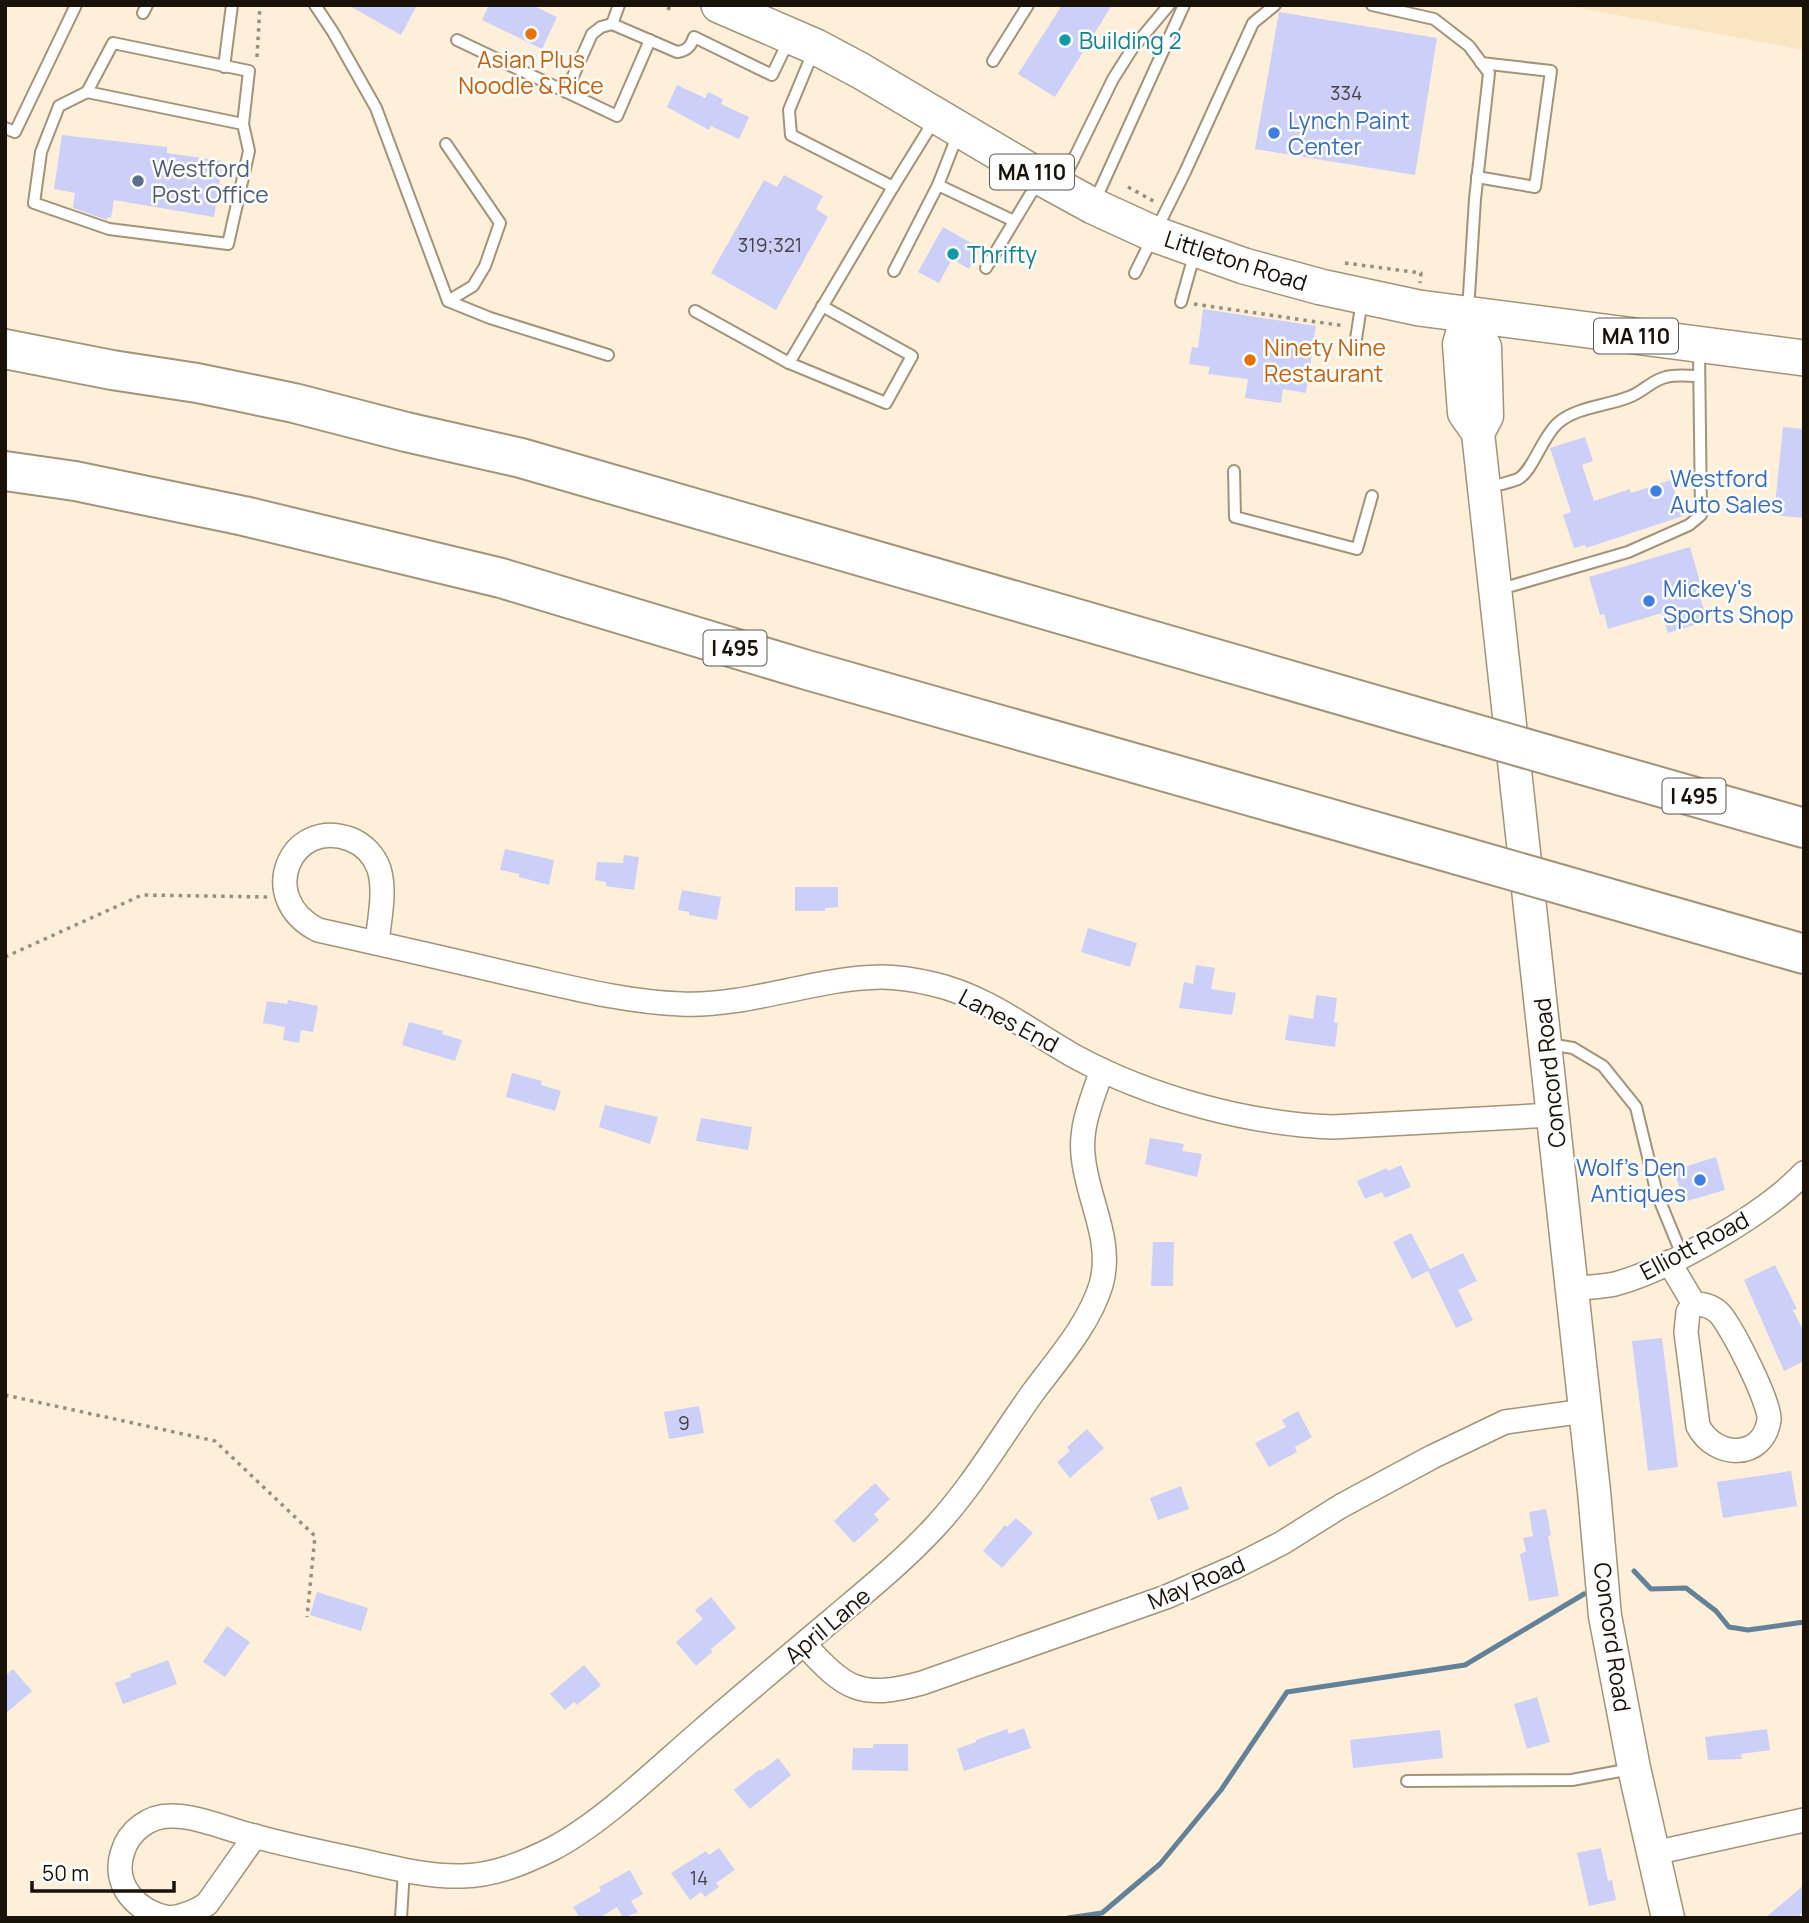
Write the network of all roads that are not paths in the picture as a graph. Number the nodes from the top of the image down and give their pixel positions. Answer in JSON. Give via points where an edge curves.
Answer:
{"nodes":[{"id":1,"x":76,"y":5,"type":"edge"},
{"id":2,"x":232,"y":5,"type":"edge"},
{"id":3,"x":315,"y":5,"type":"edge"},
{"id":4,"x":619,"y":5,"type":"edge"},
{"id":5,"x":719,"y":5,"type":"edge"},
{"id":6,"x":1028,"y":5,"type":"edge"},
{"id":7,"x":1169,"y":5,"type":"edge"},
{"id":8,"x":1184,"y":5,"type":"edge"},
{"id":9,"x":1275,"y":5,"type":"edge"},
{"id":10,"x":1372,"y":5,"type":"edge"},
{"id":11,"x":612,"y":24,"type":"junction"},
{"id":12,"x":457,"y":40,"type":"dead end"},
{"id":13,"x":650,"y":40,"type":"junction"},
{"id":14,"x":803,"y":42,"type":"junction"},
{"id":15,"x":993,"y":61,"type":"dead end"},
{"id":16,"x":1481,"y":63,"type":"junction"},
{"id":17,"x":225,"y":67,"type":"junction"},
{"id":18,"x":87,"y":92,"type":"junction"},
{"id":19,"x":566,"y":92,"type":"junction"},
{"id":20,"x":948,"y":123,"type":"junction"},
{"id":21,"x":243,"y":124,"type":"junction"},
{"id":22,"x":5,"y":128,"type":"edge"},
{"id":23,"x":446,"y":144,"type":"dead end"},
{"id":24,"x":1477,"y":177,"type":"junction"},
{"id":25,"x":1050,"y":183,"type":"junction"},
{"id":26,"x":938,"y":185,"type":"junction"},
{"id":27,"x":893,"y":187,"type":"junction"},
{"id":28,"x":1093,"y":206,"type":"junction"},
{"id":29,"x":1014,"y":222,"type":"junction"},
{"id":30,"x":1154,"y":234,"type":"junction"},
{"id":31,"x":1195,"y":249,"type":"junction"},
{"id":32,"x":986,"y":268,"type":"dead end"},
{"id":33,"x":894,"y":271,"type":"dead end"},
{"id":34,"x":1135,"y":273,"type":"dead end"},
{"id":35,"x":448,"y":301,"type":"junction"},
{"id":36,"x":1181,"y":302,"type":"road end"},
{"id":37,"x":822,"y":306,"type":"junction"},
{"id":38,"x":695,"y":311,"type":"dead end"},
{"id":39,"x":1468,"y":313,"type":"junction"},
{"id":40,"x":5,"y":349,"type":"edge"},
{"id":41,"x":608,"y":355,"type":"dead end"},
{"id":42,"x":1804,"y":358,"type":"edge"},
{"id":43,"x":1699,"y":360,"type":"junction"},
{"id":44,"x":789,"y":363,"type":"junction"},
{"id":45,"x":5,"y":471,"type":"edge"},
{"id":46,"x":1234,"y":471,"type":"dead end"},
{"id":47,"x":1484,"y":488,"type":"junction"},
{"id":48,"x":1372,"y":496,"type":"dead end"},
{"id":49,"x":1495,"y":590,"type":"junction"},
{"id":50,"x":1804,"y":828,"type":"edge"},
{"id":51,"x":377,"y":943,"type":"junction"},
{"id":52,"x":1804,"y":954,"type":"edge"},
{"id":53,"x":1546,"y":1044,"type":"junction"},
{"id":54,"x":1102,"y":1070,"type":"junction"},
{"id":55,"x":1553,"y":1115,"type":"junction"},
{"id":56,"x":1804,"y":1172,"type":"edge"},
{"id":57,"x":1675,"y":1259,"type":"junction"},
{"id":58,"x":1572,"y":1289,"type":"junction"},
{"id":59,"x":1694,"y":1304,"type":"junction"},
{"id":60,"x":1585,"y":1411,"type":"junction"},
{"id":61,"x":804,"y":1644,"type":"junction"},
{"id":62,"x":1634,"y":1768,"type":"junction"},
{"id":63,"x":1408,"y":1781,"type":"dead end"},
{"id":64,"x":1804,"y":1820,"type":"edge"},
{"id":65,"x":255,"y":1836,"type":"junction"},
{"id":66,"x":1654,"y":1853,"type":"junction"},
{"id":67,"x":404,"y":1870,"type":"junction"},
{"id":68,"x":176,"y":1918,"type":"edge"},
{"id":69,"x":401,"y":1918,"type":"edge"},
{"id":70,"x":1668,"y":1918,"type":"edge"}],
"edges":[{"from":1,"to":22,"type":"lane","via":[[15,132]]},
{"from":2,"to":17,"type":"lane"},
{"from":3,"to":35,"type":"lane","via":[[376,108]]},
{"from":4,"to":11,"type":"lane"},
{"from":5,"to":14,"type":"main road","name":"Littleton Road","number":"MA 110"},
{"from":6,"to":15,"type":"lane"},
{"from":7,"to":25,"type":"lane","via":[[1132,49]]},
{"from":8,"to":28,"type":"lane"},
{"from":9,"to":30,"type":"lane","via":[[1253,23]]},
{"from":10,"to":16,"type":"lane","via":[[1434,19],[1469,46]]},
{"from":11,"to":13,"type":"lane"},
{"from":11,"to":19,"type":"lane","via":[[592,34]]},
{"from":12,"to":19,"type":"lane"},
{"from":13,"to":14,"type":"lane","via":[[684,52],[694,37],[772,75]]},
{"from":13,"to":19,"type":"lane","via":[[617,116]]},
{"from":14,"to":20,"type":"main road","name":"Littleton Road","number":"MA 110"},
{"from":14,"to":27,"type":"lane","via":[[789,110],[791,135]]},
{"from":16,"to":24,"type":"lane","via":[[1489,73]]},
{"from":16,"to":24,"type":"lane","via":[[1550,71],[1535,187]]},
{"from":17,"to":18,"type":"lane","via":[[113,43]]},
{"from":17,"to":21,"type":"lane","via":[[249,71]]},
{"from":18,"to":21,"type":"lane"},
{"from":18,"to":21,"type":"lane","via":[[59,106],[41,152],[34,203],[109,229],[228,244],[248,151]]},
{"from":20,"to":25,"type":"main road","name":"Littleton Road","number":"MA 110"},
{"from":20,"to":26,"type":"lane"},
{"from":20,"to":27,"type":"lane"},
{"from":23,"to":35,"type":"lane","via":[[500,223],[473,286]]},
{"from":24,"to":39,"type":"lane"},
{"from":25,"to":28,"type":"main road","name":"Littleton Road","number":"MA 110"},
{"from":25,"to":29,"type":"lane"},
{"from":26,"to":29,"type":"lane"},
{"from":26,"to":33,"type":"lane"},
{"from":27,"to":37,"type":"lane"},
{"from":28,"to":30,"type":"main road","name":"Littleton Road","number":"MA 110"},
{"from":29,"to":32,"type":"lane"},
{"from":30,"to":31,"type":"main road","name":"Littleton Road","number":"MA 110"},
{"from":30,"to":34,"type":"lane"},
{"from":31,"to":36,"type":"lane"},
{"from":31,"to":39,"type":"main road","name":"Littleton Road","number":"MA 110","via":[[1282,277],[1359,321],[1419,308]]},
{"from":35,"to":41,"type":"lane"},
{"from":37,"to":44,"type":"lane"},
{"from":37,"to":44,"type":"lane","via":[[912,356],[886,403]]},
{"from":38,"to":44,"type":"lane"},
{"from":39,"to":43,"type":"main road","name":"Littleton Road","number":"MA 110"},
{"from":39,"to":47,"type":"main road","name":"Concord Road","via":[[1459,344],[1464,413],[1478,433]]},
{"from":40,"to":50,"type":"highway","number":"I 495","bridge":true,"via":[[294,403],[521,458]]},
{"from":42,"to":43,"type":"main road","name":"Littleton Road","number":"MA 110"},
{"from":43,"to":47,"type":"lane","via":[[1628,398],[1561,420],[1520,478]]},
{"from":43,"to":49,"type":"lane","via":[[1701,515],[1628,552]]},
{"from":45,"to":52,"type":"highway","number":"I 495","bridge":true,"via":[[244,516],[501,578],[807,670]]},
{"from":46,"to":48,"type":"lane","via":[[1235,517],[1357,549]]},
{"from":47,"to":49,"type":"main road","name":"Concord Road"},
{"from":49,"to":53,"type":"main road","name":"Concord Road"},
{"from":51,"to":51,"type":"street","name":"Lanes End","via":[[318,930],[293,912],[286,898],[287,865],[309,841],[341,836],[370,852],[381,882]]},
{"from":51,"to":54,"type":"street","name":"Lanes End","via":[[622,999],[681,1004],[732,1002],[854,979],[908,979],[982,1001]]},
{"from":53,"to":55,"type":"main road","name":"Concord Road"},
{"from":53,"to":57,"type":"lane","via":[[1573,1048],[1603,1066],[1636,1107]]},
{"from":54,"to":55,"type":"street","name":"Lanes End","via":[[1205,1106],[1305,1126]]},
{"from":54,"to":61,"type":"street","name":"April Lane","via":[[1083,1138],[1085,1171],[1104,1245],[1102,1283],[1094,1301],[1073,1338],[948,1512],[894,1567]]},
{"from":55,"to":58,"type":"main road","name":"Concord Road"},
{"from":56,"to":57,"type":"street","name":"Elliott Road","via":[[1763,1208]]},
{"from":57,"to":58,"type":"street","name":"Elliott Road","via":[[1614,1284]]},
{"from":57,"to":59,"type":"street"},
{"from":58,"to":60,"type":"main road","name":"Concord Road"},
{"from":59,"to":59,"type":"street","via":[[1720,1314],[1765,1398],[1767,1427],[1747,1448],[1718,1448],[1698,1426],[1686,1332],[1688,1312]]},
{"from":60,"to":61,"type":"street","name":"May Road","via":[[1505,1422],[1420,1463],[1235,1567],[1166,1598],[922,1684],[877,1692],[847,1685]]},
{"from":60,"to":62,"type":"main road","name":"Concord Road","via":[[1605,1616]]},
{"from":61,"to":67,"type":"street","name":"April Lane","via":[[615,1804],[562,1843],[491,1873],[464,1876]]},
{"from":62,"to":63,"type":"lane","via":[[1572,1780]]},
{"from":62,"to":66,"type":"main road","name":"Concord Road"},
{"from":64,"to":66,"type":"street"},
{"from":65,"to":67,"type":"street","name":"April Lane"},
{"from":65,"to":68,"type":"street","name":"April Lane","via":[[207,1904]]},
{"from":65,"to":68,"type":"street","name":"April Lane","via":[[171,1816],[158,1817],[136,1830],[122,1851],[121,1877],[126,1890],[144,1910]]},
{"from":66,"to":70,"type":"main road","name":"Concord Road"},
{"from":67,"to":69,"type":"lane"}]}
